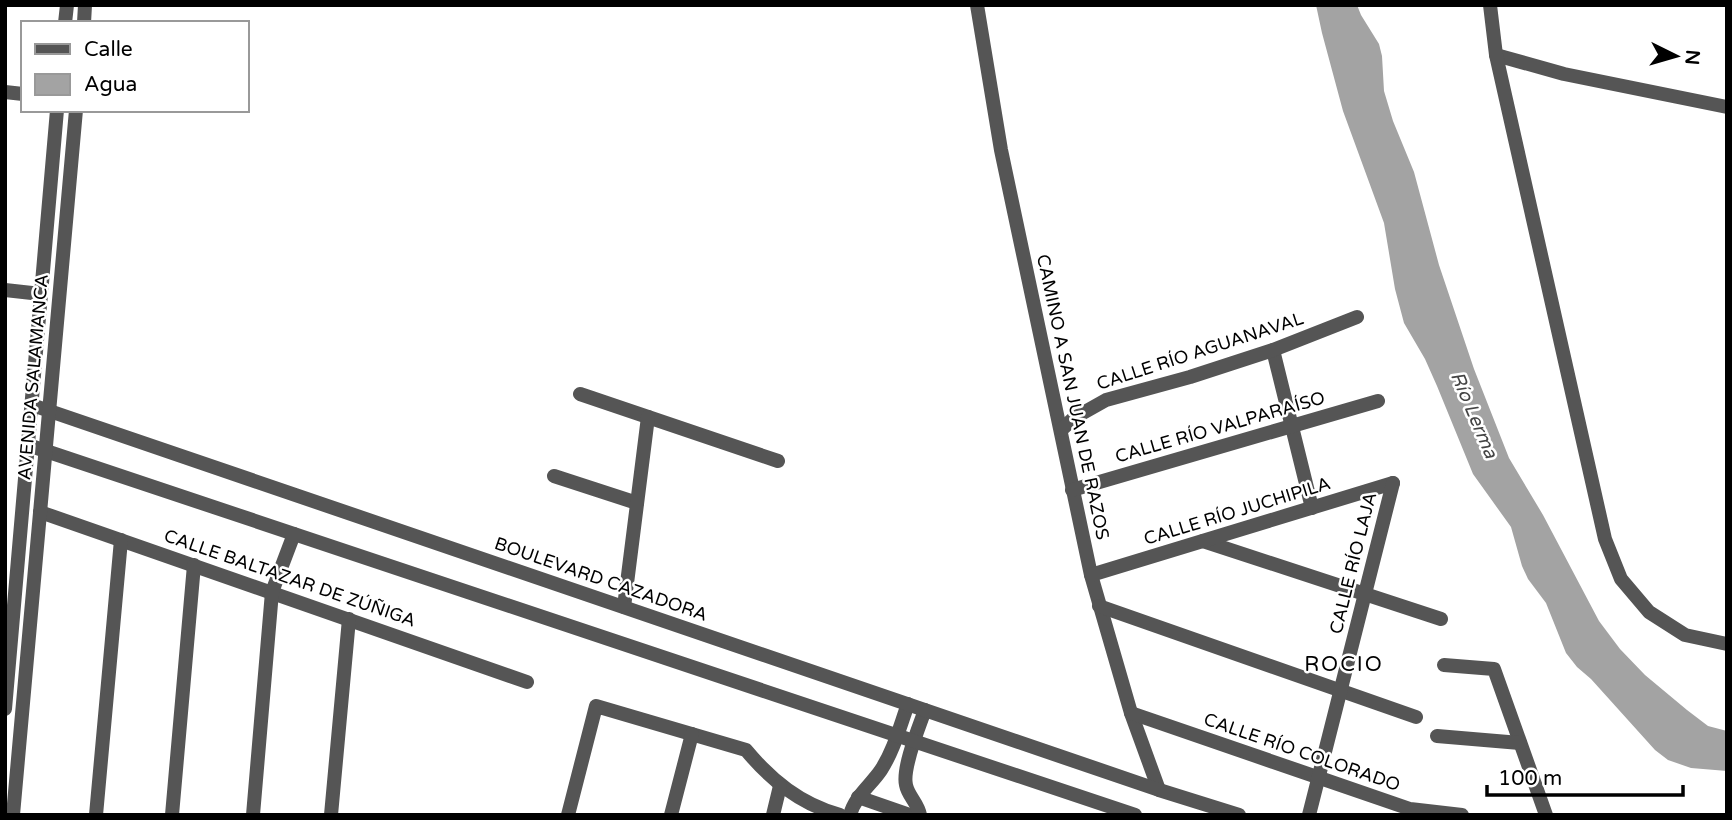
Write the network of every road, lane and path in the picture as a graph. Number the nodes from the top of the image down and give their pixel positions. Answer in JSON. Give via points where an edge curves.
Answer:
{"nodes":[{"id":1,"x":976,"y":5,"type":"edge"},
{"id":2,"x":1490,"y":5,"type":"edge"},
{"id":3,"x":1496,"y":55,"type":"junction"},
{"id":4,"x":1727,"y":107,"type":"edge"},
{"id":5,"x":57,"y":112,"type":"edge"},
{"id":6,"x":76,"y":112,"type":"edge"},
{"id":7,"x":5,"y":290,"type":"edge"},
{"id":8,"x":41,"y":295,"type":"junction"},
{"id":9,"x":1357,"y":317,"type":"dead end"},
{"id":10,"x":1273,"y":350,"type":"junction"},
{"id":11,"x":580,"y":394,"type":"dead end"},
{"id":12,"x":1378,"y":401,"type":"dead end"},
{"id":13,"x":32,"y":405,"type":"junction"},
{"id":14,"x":49,"y":410,"type":"junction"},
{"id":15,"x":648,"y":417,"type":"junction"},
{"id":16,"x":1292,"y":426,"type":"junction"},
{"id":17,"x":1061,"y":430,"type":"junction"},
{"id":18,"x":28,"y":445,"type":"junction"},
{"id":19,"x":46,"y":450,"type":"junction"},
{"id":20,"x":778,"y":461,"type":"dead end"},
{"id":21,"x":554,"y":477,"type":"dead end"},
{"id":22,"x":1393,"y":483,"type":"joint"},
{"id":23,"x":1072,"y":490,"type":"junction"},
{"id":24,"x":638,"y":503,"type":"junction"},
{"id":25,"x":1312,"y":508,"type":"junction"},
{"id":26,"x":40,"y":512,"type":"junction"},
{"id":27,"x":294,"y":534,"type":"junction"},
{"id":28,"x":121,"y":540,"type":"junction"},
{"id":29,"x":1203,"y":541,"type":"junction"},
{"id":30,"x":194,"y":565,"type":"junction"},
{"id":31,"x":1091,"y":575,"type":"junction"},
{"id":32,"x":272,"y":592,"type":"junction"},
{"id":33,"x":1365,"y":594,"type":"junction"},
{"id":34,"x":1099,"y":606,"type":"junction"},
{"id":35,"x":624,"y":607,"type":"junction"},
{"id":36,"x":349,"y":619,"type":"junction"},
{"id":37,"x":1441,"y":619,"type":"dead end"},
{"id":38,"x":1727,"y":645,"type":"edge"},
{"id":39,"x":1444,"y":665,"type":"dead end"},
{"id":40,"x":527,"y":682,"type":"dead end"},
{"id":41,"x":1340,"y":691,"type":"junction"},
{"id":42,"x":908,"y":704,"type":"junction"},
{"id":43,"x":5,"y":709,"type":"edge"},
{"id":44,"x":925,"y":710,"type":"junction"},
{"id":45,"x":1131,"y":713,"type":"junction"},
{"id":46,"x":1416,"y":718,"type":"dead end"},
{"id":47,"x":692,"y":734,"type":"junction"},
{"id":48,"x":897,"y":735,"type":"junction"},
{"id":49,"x":1437,"y":736,"type":"dead end"},
{"id":50,"x":915,"y":741,"type":"junction"},
{"id":51,"x":1520,"y":743,"type":"junction"},
{"id":52,"x":1318,"y":777,"type":"junction"},
{"id":53,"x":780,"y":786,"type":"junction"},
{"id":54,"x":1159,"y":790,"type":"junction"},
{"id":55,"x":858,"y":797,"type":"junction"},
{"id":56,"x":13,"y":815,"type":"edge"},
{"id":57,"x":96,"y":815,"type":"edge"},
{"id":58,"x":172,"y":815,"type":"edge"},
{"id":59,"x":253,"y":815,"type":"edge"},
{"id":60,"x":331,"y":815,"type":"edge"},
{"id":61,"x":568,"y":815,"type":"edge"},
{"id":62,"x":671,"y":815,"type":"edge"},
{"id":63,"x":773,"y":815,"type":"edge"},
{"id":64,"x":840,"y":815,"type":"edge"},
{"id":65,"x":850,"y":815,"type":"edge"},
{"id":66,"x":910,"y":815,"type":"edge"},
{"id":67,"x":920,"y":815,"type":"edge"},
{"id":68,"x":1135,"y":815,"type":"edge"},
{"id":69,"x":1239,"y":815,"type":"edge"},
{"id":70,"x":1309,"y":815,"type":"edge"},
{"id":71,"x":1462,"y":815,"type":"edge"},
{"id":72,"x":1546,"y":815,"type":"edge"}],
"edges":[{"from":1,"to":17,"type":"street","name":"CAMINO A SAN JUAN DE RAZOS","via":[[1001,150]]},
{"from":2,"to":3,"type":"street"},
{"from":3,"to":4,"type":"street","via":[[1564,74]]},
{"from":3,"to":38,"type":"street","via":[[1605,539],[1621,579],[1649,612],[1685,635]]},
{"from":5,"to":8,"type":"street","name":"AVENIDA SALAMANCA"},
{"from":6,"to":14,"type":"street","name":"AVENIDA SALAMANCA"},
{"from":7,"to":8,"type":"street"},
{"from":8,"to":13,"type":"street","name":"AVENIDA SALAMANCA"},
{"from":9,"to":10,"type":"street","name":"CALLE RÍO AGUANAVAL"},
{"from":10,"to":16,"type":"street"},
{"from":10,"to":17,"type":"street","name":"CALLE RÍO AGUANAVAL","via":[[1106,400]]},
{"from":11,"to":15,"type":"street"},
{"from":12,"to":16,"type":"street","name":"CALLE RÍO VALPARAÍSO"},
{"from":13,"to":14,"type":"street","name":"BOULEVARD CAZADORA"},
{"from":13,"to":18,"type":"street","name":"AVENIDA SALAMANCA"},
{"from":14,"to":19,"type":"street","name":"AVENIDA SALAMANCA"},
{"from":14,"to":35,"type":"street","name":"BOULEVARD CAZADORA"},
{"from":15,"to":20,"type":"street"},
{"from":15,"to":24,"type":"street"},
{"from":16,"to":23,"type":"street","name":"CALLE RÍO VALPARAÍSO"},
{"from":16,"to":25,"type":"street"},
{"from":17,"to":23,"type":"street","name":"CAMINO A SAN JUAN DE RAZOS"},
{"from":18,"to":19,"type":"street"},
{"from":18,"to":43,"type":"street","name":"AVENIDA SALAMANCA"},
{"from":19,"to":26,"type":"street","name":"AVENIDA SALAMANCA"},
{"from":19,"to":27,"type":"street"},
{"from":21,"to":24,"type":"street"},
{"from":22,"to":25,"type":"street","name":"CALLE RÍO JUCHIPILA"},
{"from":22,"to":33,"type":"street","name":"CALLE RÍO LAJA"},
{"from":23,"to":31,"type":"street","name":"CAMINO A SAN JUAN DE RAZOS"},
{"from":24,"to":35,"type":"street"},
{"from":25,"to":29,"type":"street","name":"CALLE RÍO JUCHIPILA"},
{"from":26,"to":28,"type":"street","name":"CALLE BALTAZAR DE ZÚÑIGA"},
{"from":26,"to":56,"type":"street","name":"AVENIDA SALAMANCA"},
{"from":27,"to":32,"type":"street"},
{"from":27,"to":48,"type":"street"},
{"from":28,"to":30,"type":"street","name":"CALLE BALTAZAR DE ZÚÑIGA"},
{"from":28,"to":57,"type":"street"},
{"from":29,"to":31,"type":"street","name":"CALLE RÍO JUCHIPILA"},
{"from":29,"to":33,"type":"street"},
{"from":30,"to":32,"type":"street","name":"CALLE BALTAZAR DE ZÚÑIGA"},
{"from":30,"to":58,"type":"street"},
{"from":31,"to":34,"type":"street","name":"CAMINO A SAN JUAN DE RAZOS"},
{"from":32,"to":36,"type":"street","name":"CALLE BALTAZAR DE ZÚÑIGA"},
{"from":32,"to":59,"type":"street"},
{"from":33,"to":37,"type":"street"},
{"from":33,"to":41,"type":"street","name":"CALLE RÍO LAJA"},
{"from":34,"to":41,"type":"street"},
{"from":34,"to":45,"type":"street","name":"CAMINO A SAN JUAN DE RAZOS"},
{"from":35,"to":42,"type":"street","name":"BOULEVARD CAZADORA"},
{"from":36,"to":40,"type":"street","name":"CALLE BALTAZAR DE ZÚÑIGA"},
{"from":36,"to":60,"type":"street"},
{"from":39,"to":51,"type":"street","via":[[1494,669]]},
{"from":41,"to":46,"type":"street"},
{"from":41,"to":52,"type":"street","name":"CALLE RÍO LAJA"},
{"from":42,"to":44,"type":"street","name":"BOULEVARD CAZADORA"},
{"from":42,"to":48,"type":"street"},
{"from":44,"to":50,"type":"street"},
{"from":44,"to":54,"type":"street","name":"BOULEVARD CAZADORA"},
{"from":45,"to":52,"type":"street","name":"CALLE RÍO COLORADO"},
{"from":45,"to":54,"type":"street","name":"CAMINO A SAN JUAN DE RAZOS"},
{"from":47,"to":53,"type":"street","via":[[746,750]]},
{"from":47,"to":61,"type":"street","via":[[596,706]]},
{"from":47,"to":62,"type":"street"},
{"from":48,"to":50,"type":"street"},
{"from":48,"to":55,"type":"street","via":[[881,769]]},
{"from":49,"to":51,"type":"street"},
{"from":50,"to":67,"type":"street","via":[[905,779]]},
{"from":50,"to":68,"type":"street"},
{"from":51,"to":72,"type":"street"},
{"from":52,"to":70,"type":"street","name":"CALLE RÍO LAJA"},
{"from":52,"to":71,"type":"street","name":"CALLE RÍO COLORADO","via":[[1409,809]]},
{"from":53,"to":63,"type":"street"},
{"from":53,"to":64,"type":"street","via":[[813,806]]},
{"from":54,"to":69,"type":"street","name":"BOULEVARD CAZADORA"},
{"from":55,"to":65,"type":"street"},
{"from":55,"to":66,"type":"street"}]}
